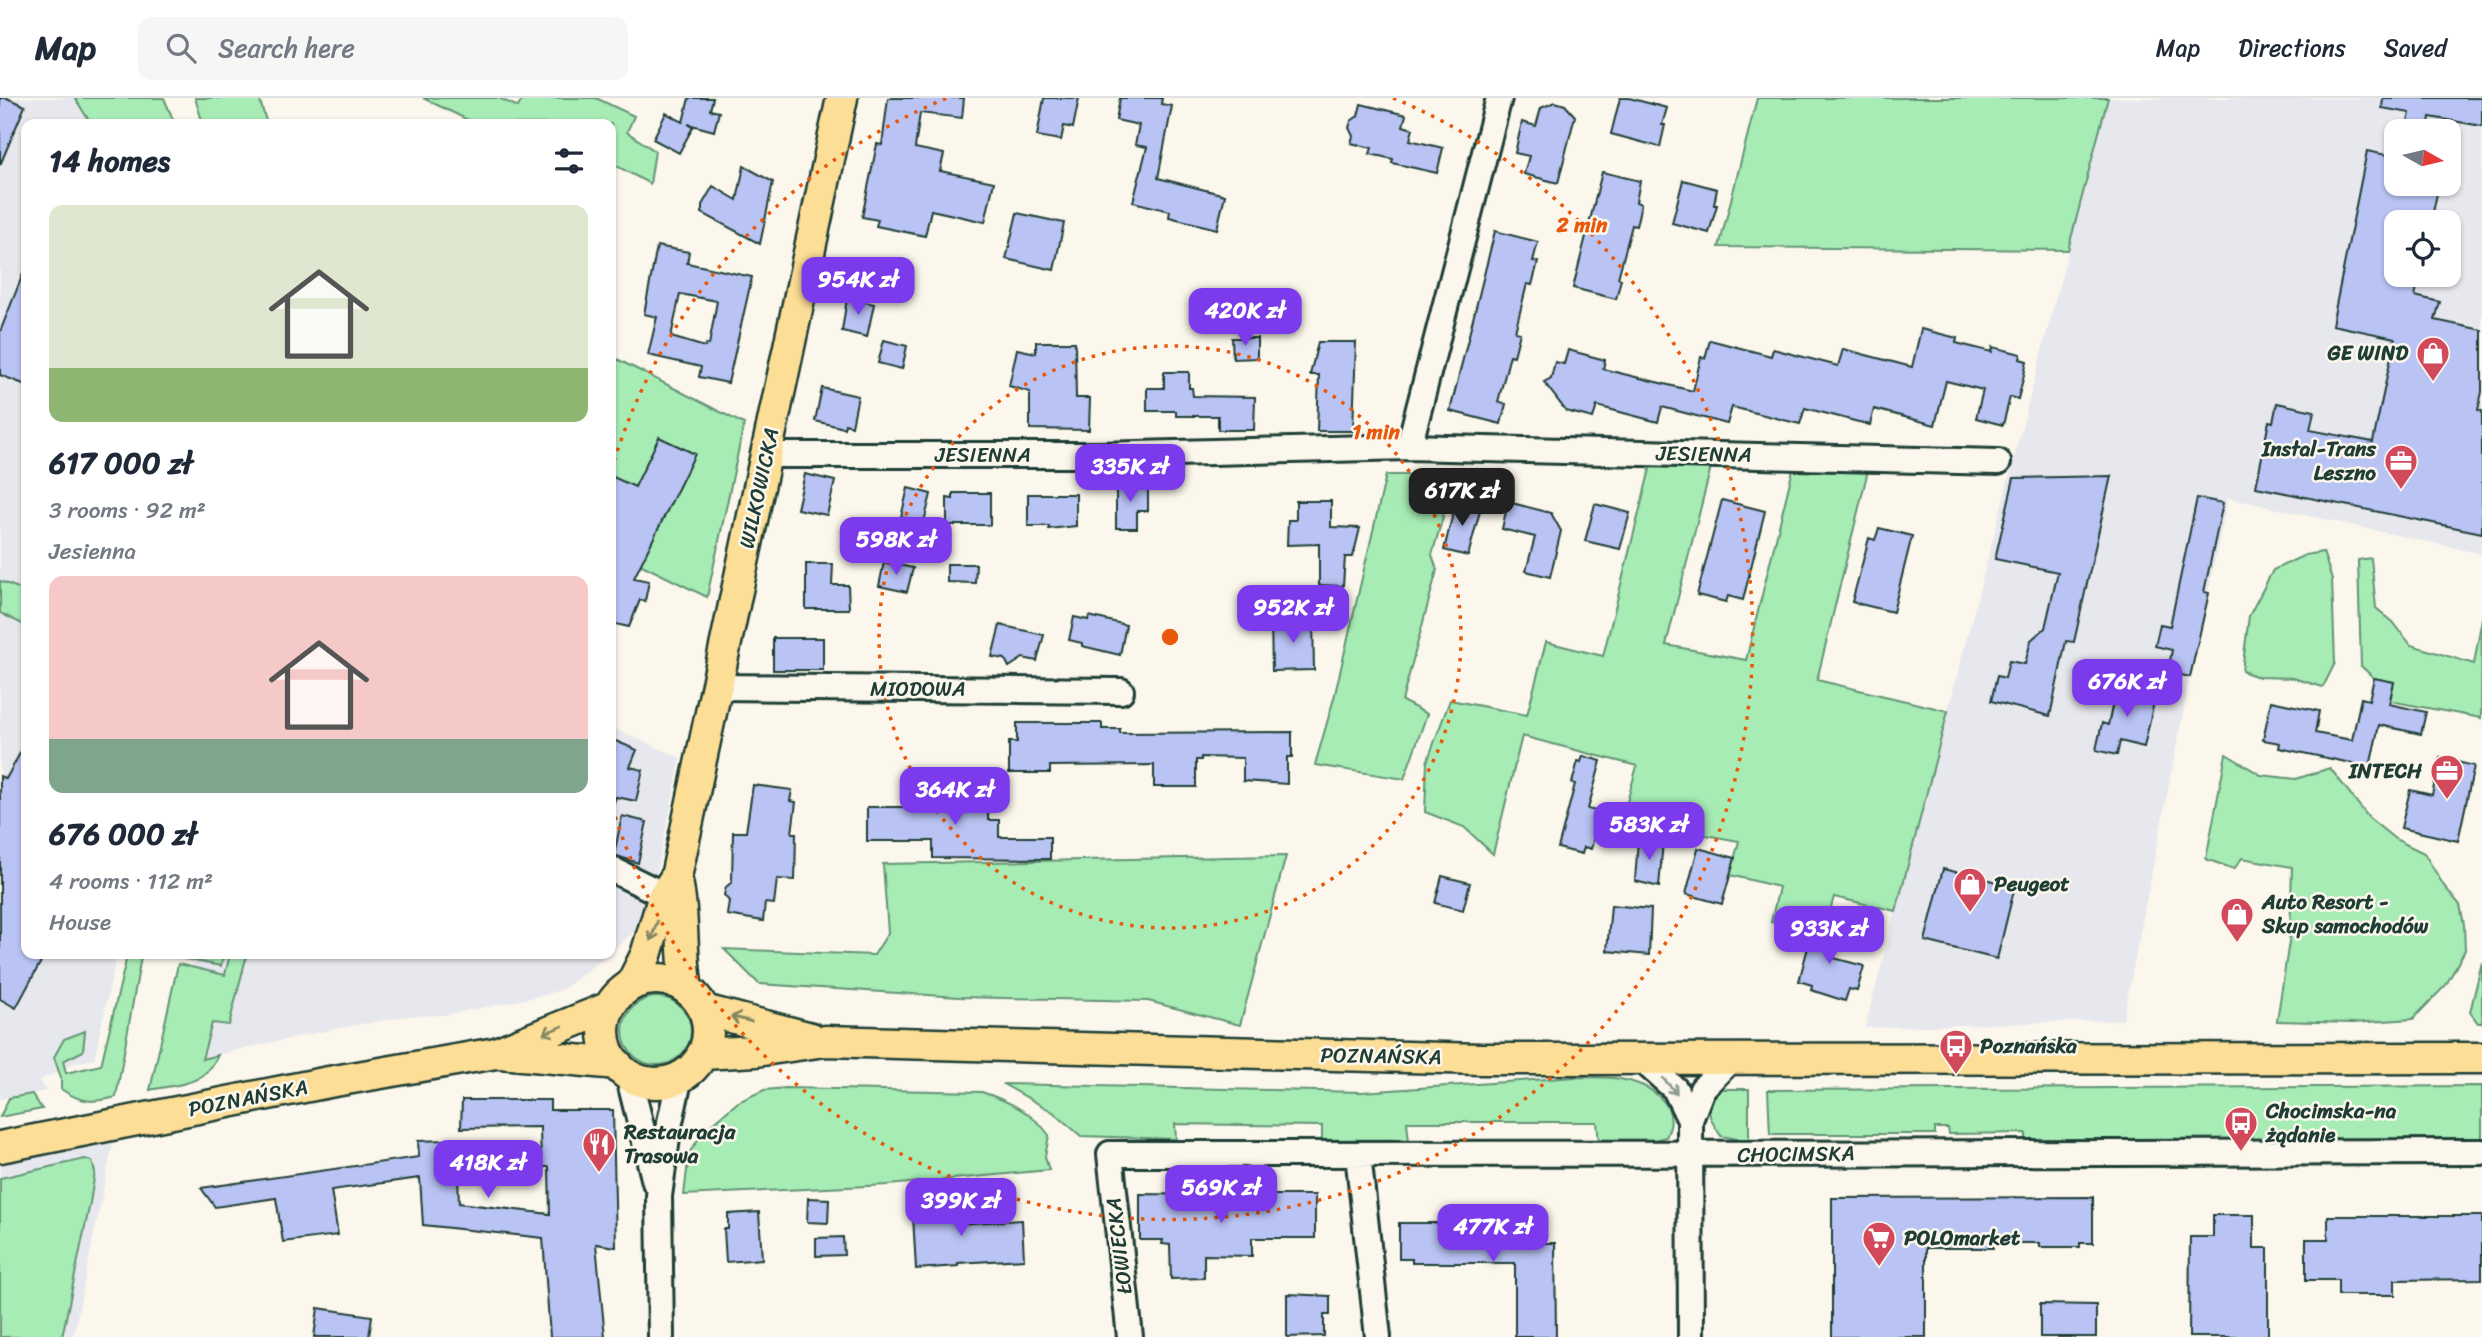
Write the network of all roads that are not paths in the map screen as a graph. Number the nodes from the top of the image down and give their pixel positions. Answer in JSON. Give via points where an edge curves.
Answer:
{"nodes":[{"id":1,"x":842,"y":98,"type":"edge"},
{"id":2,"x":1499,"y":98,"type":"edge"},
{"id":3,"x":1409,"y":447,"type":"junction"},
{"id":4,"x":766,"y":454,"type":"junction"},
{"id":5,"x":1998,"y":461,"type":"dead end"},
{"id":6,"x":716,"y":687,"type":"junction"},
{"id":7,"x":1121,"y":691,"type":"dead end"},
{"id":8,"x":616,"y":870,"type":"edge"},
{"id":9,"x":670,"y":886,"type":"junction"},
{"id":10,"x":631,"y":985,"type":"junction"},
{"id":11,"x":695,"y":999,"type":"junction"},
{"id":12,"x":610,"y":1007,"type":"junction"},
{"id":13,"x":825,"y":1041,"type":"junction"},
{"id":14,"x":496,"y":1053,"type":"junction"},
{"id":15,"x":702,"y":1054,"type":"junction"},
{"id":16,"x":2482,"y":1058,"type":"edge"},
{"id":17,"x":1641,"y":1059,"type":"junction"},
{"id":18,"x":1731,"y":1059,"type":"junction"},
{"id":19,"x":622,"y":1069,"type":"junction"},
{"id":20,"x":680,"y":1076,"type":"junction"},
{"id":21,"x":1690,"y":1120,"type":"junction"},
{"id":22,"x":0,"y":1147,"type":"edge"},
{"id":23,"x":2482,"y":1152,"type":"edge"},
{"id":24,"x":1110,"y":1154,"type":"joint"},
{"id":25,"x":1358,"y":1154,"type":"junction"},
{"id":26,"x":1690,"y":1155,"type":"junction"},
{"id":27,"x":659,"y":1196,"type":"junction"},
{"id":28,"x":661,"y":1337,"type":"edge"},
{"id":29,"x":1130,"y":1337,"type":"edge"},
{"id":30,"x":1378,"y":1337,"type":"edge"},
{"id":31,"x":1692,"y":1337,"type":"edge"}],
"edges":[{"from":1,"to":4,"type":"main road","name":"WILKOWICKA"},
{"from":2,"to":3,"type":"street"},
{"from":3,"to":4,"type":"street","name":"JESIENNA","via":[[1099,455]]},
{"from":3,"to":5,"type":"street","name":"JESIENNA"},
{"from":4,"to":6,"type":"main road","name":"WILKOWICKA"},
{"from":6,"to":7,"type":"street","name":"MIODOWA"},
{"from":6,"to":9,"type":"main road","name":"WILKOWICKA"},
{"from":8,"to":9,"type":"street"},
{"from":9,"to":10,"type":"main road","name":"WILKOWICKA","one_way":true},
{"from":9,"to":11,"type":"main road","name":"WILKOWICKA","via":[[681,900],[681,958]]},
{"from":10,"to":11,"type":"main road","via":[[659,979],[674,982]]},
{"from":10,"to":12,"type":"main road"},
{"from":13,"to":11,"type":"main road","name":"POZNAŃSKA","one_way":true},
{"from":11,"to":15,"type":"main road","via":[[708,1032]]},
{"from":12,"to":14,"type":"main road","name":"POZNAŃSKA","one_way":true},
{"from":12,"to":19,"type":"main road","via":[[604,1037]]},
{"from":13,"to":15,"type":"main road","name":"POZNAŃSKA"},
{"from":13,"to":17,"type":"main road","name":"POZNAŃSKA","via":[[1383,1057]]},
{"from":14,"to":19,"type":"main road","name":"POZNAŃSKA"},
{"from":14,"to":22,"type":"main road","name":"POZNAŃSKA"},
{"from":15,"to":20,"type":"main road"},
{"from":16,"to":18,"type":"main road","name":"POZNAŃSKA"},
{"from":17,"to":18,"type":"main road","name":"POZNAŃSKA"},
{"from":17,"to":21,"type":"street","one_way":true,"via":[[1675,1089]]},
{"from":18,"to":21,"type":"street","via":[[1702,1088]]},
{"from":19,"to":20,"type":"main road","via":[[638,1079],[659,1082]]},
{"from":19,"to":27,"type":"street"},
{"from":20,"to":27,"type":"street"},
{"from":21,"to":26,"type":"street"},
{"from":23,"to":26,"type":"street","name":"CHOCIMSKA"},
{"from":24,"to":25,"type":"street","name":"CHOCIMSKA"},
{"from":24,"to":29,"type":"street","name":"ŁOWIECKA"},
{"from":25,"to":26,"type":"street","name":"CHOCIMSKA"},
{"from":25,"to":30,"type":"street"},
{"from":26,"to":31,"type":"street"},
{"from":27,"to":28,"type":"street"}]}
